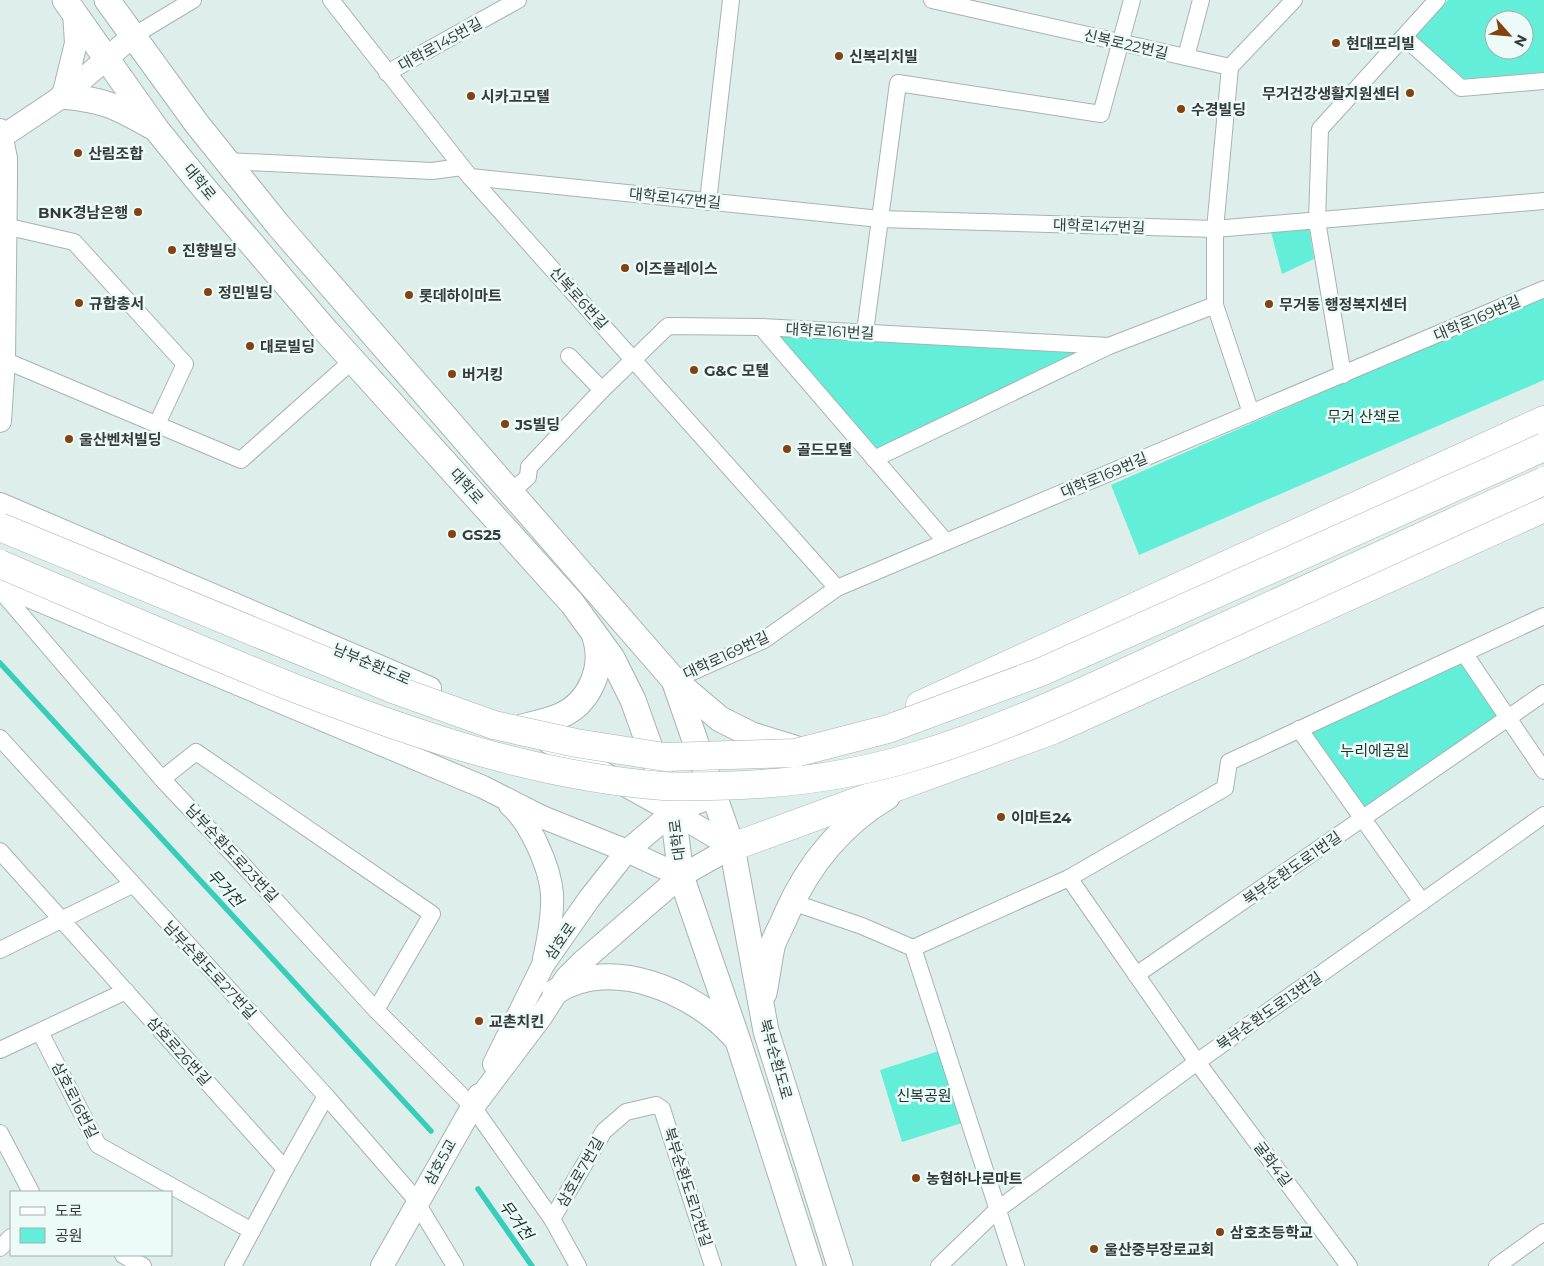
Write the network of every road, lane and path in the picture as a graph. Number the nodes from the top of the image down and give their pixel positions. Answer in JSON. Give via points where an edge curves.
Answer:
{"nodes":[{"id":1,"x":107,"y":0,"type":"edge"},
{"id":2,"x":194,"y":0,"type":"edge"},
{"id":3,"x":331,"y":0,"type":"edge"},
{"id":4,"x":518,"y":0,"type":"edge"},
{"id":5,"x":731,"y":0,"type":"edge"},
{"id":6,"x":932,"y":0,"type":"edge"},
{"id":7,"x":1132,"y":0,"type":"edge"},
{"id":8,"x":1201,"y":0,"type":"edge"},
{"id":9,"x":1294,"y":0,"type":"edge"},
{"id":10,"x":1438,"y":0,"type":"edge"},
{"id":11,"x":70,"y":6,"type":"edge"},
{"id":12,"x":133,"y":36,"type":"junction"},
{"id":13,"x":1404,"y":37,"type":"junction"},
{"id":14,"x":1121,"y":42,"type":"junction"},
{"id":15,"x":1186,"y":57,"type":"junction"},
{"id":16,"x":107,"y":58,"type":"junction"},
{"id":17,"x":1230,"y":67,"type":"junction"},
{"id":18,"x":388,"y":73,"type":"junction"},
{"id":19,"x":1544,"y":81,"type":"edge"},
{"id":20,"x":63,"y":96,"type":"junction"},
{"id":21,"x":157,"y":130,"type":"junction"},
{"id":22,"x":1,"y":133,"type":"edge"},
{"id":23,"x":226,"y":160,"type":"junction"},
{"id":24,"x":466,"y":172,"type":"junction"},
{"id":25,"x":1544,"y":201,"type":"edge"},
{"id":26,"x":708,"y":202,"type":"junction"},
{"id":27,"x":880,"y":219,"type":"junction"},
{"id":28,"x":1317,"y":220,"type":"junction"},
{"id":29,"x":5,"y":226,"type":"junction"},
{"id":30,"x":1216,"y":229,"type":"junction"},
{"id":31,"x":1544,"y":289,"type":"edge"},
{"id":32,"x":1215,"y":305,"type":"junction"},
{"id":33,"x":761,"y":327,"type":"junction"},
{"id":34,"x":865,"y":332,"type":"junction"},
{"id":35,"x":1110,"y":346,"type":"junction"},
{"id":36,"x":569,"y":356,"type":"dead end"},
{"id":37,"x":4,"y":360,"type":"junction"},
{"id":38,"x":353,"y":360,"type":"junction"},
{"id":39,"x":634,"y":360,"type":"junction"},
{"id":40,"x":1343,"y":375,"type":"junction"},
{"id":41,"x":602,"y":390,"type":"junction"},
{"id":42,"x":1251,"y":413,"type":"junction"},
{"id":43,"x":0,"y":420,"type":"edge"},
{"id":44,"x":1544,"y":420,"type":"edge"},
{"id":45,"x":156,"y":424,"type":"junction"},
{"id":46,"x":1544,"y":447,"type":"edge"},
{"id":47,"x":874,"y":458,"type":"junction"},
{"id":48,"x":1544,"y":481,"type":"edge"},
{"id":49,"x":511,"y":492,"type":"junction"},
{"id":50,"x":0,"y":504,"type":"edge"},
{"id":51,"x":1544,"y":508,"type":"edge"},
{"id":52,"x":0,"y":526,"type":"edge"},
{"id":53,"x":946,"y":542,"type":"junction"},
{"id":54,"x":0,"y":564,"type":"edge"},
{"id":55,"x":0,"y":584,"type":"edge"},
{"id":56,"x":837,"y":588,"type":"junction"},
{"id":57,"x":0,"y":590,"type":"edge"},
{"id":58,"x":1544,"y":616,"type":"edge"},
{"id":59,"x":594,"y":632,"type":"junction"},
{"id":60,"x":1464,"y":653,"type":"junction"},
{"id":61,"x":674,"y":680,"type":"junction"},
{"id":62,"x":1544,"y":693,"type":"edge"},
{"id":63,"x":1508,"y":718,"type":"junction"},
{"id":64,"x":522,"y":727,"type":"junction"},
{"id":65,"x":1299,"y":729,"type":"junction"},
{"id":66,"x":0,"y":738,"type":"edge"},
{"id":67,"x":794,"y":748,"type":"junction"},
{"id":68,"x":1544,"y":771,"type":"edge"},
{"id":69,"x":162,"y":779,"type":"junction"},
{"id":70,"x":913,"y":782,"type":"junction"},
{"id":71,"x":498,"y":794,"type":"junction"},
{"id":72,"x":714,"y":796,"type":"junction"},
{"id":73,"x":673,"y":812,"type":"junction"},
{"id":74,"x":1544,"y":815,"type":"edge"},
{"id":75,"x":1363,"y":819,"type":"junction"},
{"id":76,"x":732,"y":848,"type":"junction"},
{"id":77,"x":627,"y":851,"type":"junction"},
{"id":78,"x":1,"y":853,"type":"edge"},
{"id":79,"x":681,"y":876,"type":"junction"},
{"id":80,"x":1069,"y":878,"type":"junction"},
{"id":81,"x":132,"y":885,"type":"junction"},
{"id":82,"x":792,"y":902,"type":"junction"},
{"id":83,"x":1422,"y":902,"type":"junction"},
{"id":84,"x":62,"y":920,"type":"junction"},
{"id":85,"x":913,"y":948,"type":"junction"},
{"id":86,"x":0,"y":950,"type":"edge"},
{"id":87,"x":543,"y":965,"type":"junction"},
{"id":88,"x":1136,"y":975,"type":"junction"},
{"id":89,"x":126,"y":991,"type":"junction"},
{"id":90,"x":555,"y":992,"type":"junction"},
{"id":91,"x":761,"y":1008,"type":"junction"},
{"id":92,"x":376,"y":1010,"type":"junction"},
{"id":93,"x":40,"y":1032,"type":"junction"},
{"id":94,"x":738,"y":1041,"type":"junction"},
{"id":95,"x":0,"y":1050,"type":"edge"},
{"id":96,"x":1197,"y":1062,"type":"junction"},
{"id":97,"x":326,"y":1096,"type":"junction"},
{"id":98,"x":473,"y":1107,"type":"junction"},
{"id":99,"x":662,"y":1109,"type":"joint"},
{"id":100,"x":458,"y":1131,"type":"joint"},
{"id":101,"x":0,"y":1133,"type":"edge"},
{"id":102,"x":285,"y":1169,"type":"junction"},
{"id":103,"x":30,"y":1191,"type":"edge"},
{"id":104,"x":420,"y":1199,"type":"junction"},
{"id":105,"x":997,"y":1210,"type":"junction"},
{"id":106,"x":552,"y":1219,"type":"junction"},
{"id":107,"x":252,"y":1231,"type":"junction"},
{"id":108,"x":1544,"y":1232,"type":"edge"},
{"id":109,"x":10,"y":1238,"type":"edge"},
{"id":110,"x":0,"y":1248,"type":"edge"},
{"id":111,"x":125,"y":1256,"type":"edge"},
{"id":112,"x":143,"y":1266,"type":"edge"},
{"id":113,"x":233,"y":1266,"type":"edge"},
{"id":114,"x":382,"y":1266,"type":"edge"},
{"id":115,"x":455,"y":1266,"type":"edge"},
{"id":116,"x":578,"y":1266,"type":"edge"},
{"id":117,"x":713,"y":1266,"type":"edge"},
{"id":118,"x":810,"y":1266,"type":"edge"},
{"id":119,"x":840,"y":1266,"type":"edge"},
{"id":120,"x":939,"y":1266,"type":"edge"},
{"id":121,"x":1016,"y":1266,"type":"edge"},
{"id":122,"x":1349,"y":1266,"type":"edge"},
{"id":123,"x":1497,"y":1266,"type":"edge"}],
"edges":[{"from":1,"to":12,"type":"main road","name":"대학로"},
{"from":2,"to":12,"type":"street"},
{"from":3,"to":18,"type":"street","name":"신복로6번길"},
{"from":4,"to":18,"type":"street","name":"대학로145번길"},
{"from":5,"to":26,"type":"street"},
{"from":6,"to":14,"type":"street","name":"신복로22번길"},
{"from":7,"to":14,"type":"street"},
{"from":8,"to":15,"type":"street"},
{"from":9,"to":17,"type":"street"},
{"from":10,"to":13,"type":"street"},
{"from":11,"to":16,"type":"main road","name":"대학로"},
{"from":11,"to":20,"type":"main road","via":[[76,43]]},
{"from":12,"to":16,"type":"main road"},
{"from":12,"to":23,"type":"main road","name":"대학로"},
{"from":13,"to":19,"type":"street","via":[[1461,88]]},
{"from":13,"to":28,"type":"street","via":[[1320,129]]},
{"from":14,"to":15,"type":"street","name":"신복로22번길"},
{"from":14,"to":27,"type":"street","via":[[1101,114],[898,84]]},
{"from":15,"to":17,"type":"street","name":"신복로22번길"},
{"from":16,"to":20,"type":"main road"},
{"from":16,"to":21,"type":"main road","name":"대학로"},
{"from":17,"to":30,"type":"street"},
{"from":18,"to":24,"type":"street","name":"신복로6번길"},
{"from":20,"to":21,"type":"main road","via":[[93,99],[116,106]]},
{"from":20,"to":22,"type":"main road"},
{"from":21,"to":38,"type":"main road","name":"대학로"},
{"from":22,"to":29,"type":"main road","via":[[6,158]]},
{"from":23,"to":24,"type":"street","name":"대학로147번길"},
{"from":23,"to":49,"type":"main road","name":"대학로"},
{"from":24,"to":26,"type":"street","name":"대학로147번길"},
{"from":24,"to":39,"type":"street","name":"신복로6번길"},
{"from":25,"to":28,"type":"street","name":"대학로147번길"},
{"from":26,"to":27,"type":"street","name":"대학로147번길"},
{"from":27,"to":30,"type":"street","name":"대학로147번길"},
{"from":27,"to":34,"type":"street"},
{"from":28,"to":30,"type":"street","name":"대학로147번길"},
{"from":28,"to":40,"type":"street"},
{"from":29,"to":37,"type":"main road"},
{"from":29,"to":45,"type":"street","via":[[74,242],[185,364]]},
{"from":30,"to":32,"type":"street"},
{"from":31,"to":40,"type":"street","name":"대학로169번길"},
{"from":32,"to":35,"type":"street","name":"대학로161번길"},
{"from":32,"to":42,"type":"street"},
{"from":33,"to":34,"type":"street","name":"대학로161번길"},
{"from":33,"to":39,"type":"street","name":"대학로161번길","via":[[668,326]]},
{"from":33,"to":47,"type":"street"},
{"from":34,"to":35,"type":"street","name":"대학로161번길"},
{"from":35,"to":47,"type":"street"},
{"from":36,"to":41,"type":"street"},
{"from":37,"to":43,"type":"main road"},
{"from":37,"to":45,"type":"street"},
{"from":38,"to":45,"type":"street","via":[[241,460]]},
{"from":38,"to":59,"type":"main road","name":"대학로","via":[[572,603]]},
{"from":39,"to":41,"type":"street","name":"대학로161번길"},
{"from":39,"to":56,"type":"street","name":"신복로6번길"},
{"from":40,"to":42,"type":"street","name":"대학로169번길"},
{"from":41,"to":49,"type":"street","name":"대학로161번길","via":[[529,467],[528,477]]},
{"from":42,"to":53,"type":"street","name":"대학로169번길"},
{"from":44,"to":67,"type":"highway","via":[[936,698]]},
{"from":46,"to":52,"type":"highway","bridge":true,"via":[[1041,672],[888,730],[795,754],[665,757],[494,726],[393,689]]},
{"from":47,"to":53,"type":"street"},
{"from":48,"to":54,"type":"highway","bridge":true,"via":[[989,731],[914,757],[838,774],[759,786],[667,786],[592,778],[520,764],[351,710],[217,657]]},
{"from":49,"to":61,"type":"main road","name":"대학로"},
{"from":50,"to":64,"type":"main road","name":"남부순환도로"},
{"from":51,"to":70,"type":"highway","via":[[1054,730]]},
{"from":53,"to":56,"type":"street","name":"대학로169번길"},
{"from":55,"to":71,"type":"main road"},
{"from":56,"to":61,"type":"street","name":"대학로169번길","via":[[764,640]]},
{"from":57,"to":69,"type":"street","name":"남부순환도로23번길"},
{"from":58,"to":60,"type":"street"},
{"from":59,"to":64,"type":"main road","via":[[599,660],[585,696],[561,715]]},
{"from":59,"to":73,"type":"main road","name":"대학로","via":[[625,680]]},
{"from":60,"to":63,"type":"street"},
{"from":60,"to":65,"type":"street"},
{"from":61,"to":67,"type":"main road","via":[[720,719],[752,735]]},
{"from":61,"to":72,"type":"main road","name":"대학로"},
{"from":62,"to":63,"type":"street","name":"북부순환도로1번길"},
{"from":63,"to":68,"type":"street"},
{"from":63,"to":75,"type":"street","name":"북부순환도로1번길"},
{"from":64,"to":73,"type":"main road","name":"남부순환도로"},
{"from":65,"to":75,"type":"street"},
{"from":65,"to":80,"type":"street","via":[[1229,762],[1225,788]]},
{"from":66,"to":81,"type":"street","name":"남부순환도로27번길"},
{"from":67,"to":72,"type":"highway"},
{"from":69,"to":92,"type":"street","name":"남부순환도로23번길"},
{"from":69,"to":92,"type":"street","via":[[196,752],[432,914]]},
{"from":70,"to":76,"type":"highway"},
{"from":70,"to":82,"type":"main road","via":[[857,817],[840,832],[819,858]]},
{"from":71,"to":77,"type":"main road","via":[[542,817]]},
{"from":71,"to":87,"type":"main road","via":[[525,821],[546,871],[552,894]]},
{"from":72,"to":73,"type":"main road","name":"삼호로"},
{"from":72,"to":76,"type":"main road","name":"대학로"},
{"from":73,"to":76,"type":"main road","name":"남부순환도로"},
{"from":73,"to":77,"type":"main road","name":"삼호로"},
{"from":73,"to":79,"type":"main road","name":"대학로"},
{"from":74,"to":83,"type":"street","name":"북부순환도로13번길"},
{"from":75,"to":83,"type":"street"},
{"from":75,"to":88,"type":"street","name":"북부순환도로1번길"},
{"from":76,"to":79,"type":"main road","name":"삼호로"},
{"from":76,"to":91,"type":"main road","name":"북부순환도로"},
{"from":77,"to":79,"type":"main road"},
{"from":77,"to":87,"type":"main road","name":"삼호로"},
{"from":78,"to":84,"type":"street","name":"삼호로26번길"},
{"from":79,"to":90,"type":"main road","name":"삼호로","via":[[583,961]]},
{"from":79,"to":94,"type":"main road","name":"대학로"},
{"from":80,"to":85,"type":"street"},
{"from":80,"to":88,"type":"street"},
{"from":81,"to":84,"type":"street"},
{"from":81,"to":97,"type":"street","name":"남부순환도로27번길"},
{"from":82,"to":85,"type":"street"},
{"from":82,"to":91,"type":"main road","via":[[773,946]]},
{"from":83,"to":96,"type":"street","name":"북부순환도로13번길"},
{"from":84,"to":86,"type":"street"},
{"from":84,"to":89,"type":"street","name":"삼호로26번길"},
{"from":85,"to":105,"type":"street"},
{"from":87,"to":98,"type":"main road","name":"삼호로"},
{"from":88,"to":96,"type":"street","name":"굴화4길"},
{"from":89,"to":93,"type":"street"},
{"from":89,"to":102,"type":"street","name":"삼호로26번길"},
{"from":90,"to":94,"type":"main road","via":[[567,984],[600,977],[639,982],[702,1008]]},
{"from":90,"to":98,"type":"main road","name":"삼호로","via":[[541,1017]]},
{"from":91,"to":119,"type":"main road","name":"북부순환도로"},
{"from":92,"to":98,"type":"street","name":"남부순환도로23번길"},
{"from":93,"to":95,"type":"street"},
{"from":93,"to":107,"type":"street","name":"삼호로16번길","via":[[98,1145]]},
{"from":94,"to":118,"type":"main road","name":"북부순환도로"},
{"from":96,"to":105,"type":"street","name":"북부순환도로13번길"},
{"from":96,"to":122,"type":"street","name":"굴화4길"},
{"from":97,"to":102,"type":"street"},
{"from":97,"to":104,"type":"street","name":"남부순환도로27번길","via":[[412,1195]]},
{"from":98,"to":100,"type":"main road","name":"삼호로"},
{"from":98,"to":106,"type":"street","name":"삼호로7번길"},
{"from":99,"to":106,"type":"street","name":"삼호로7번길","via":[[656,1105],[626,1112],[604,1131]]},
{"from":99,"to":117,"type":"street","name":"북부순환도로12번길"},
{"from":100,"to":104,"type":"main road","name":"삼호5교"},
{"from":101,"to":103,"type":"street"},
{"from":102,"to":107,"type":"street"},
{"from":104,"to":114,"type":"main road"},
{"from":104,"to":115,"type":"street","name":"남부순환도로27번길"},
{"from":105,"to":120,"type":"street","name":"북부순환도로13번길"},
{"from":105,"to":121,"type":"street"},
{"from":106,"to":116,"type":"street","name":"삼호로7번길"},
{"from":107,"to":113,"type":"street"},
{"from":108,"to":123,"type":"street"},
{"from":109,"to":110,"type":"street"},
{"from":111,"to":112,"type":"street"}]}
